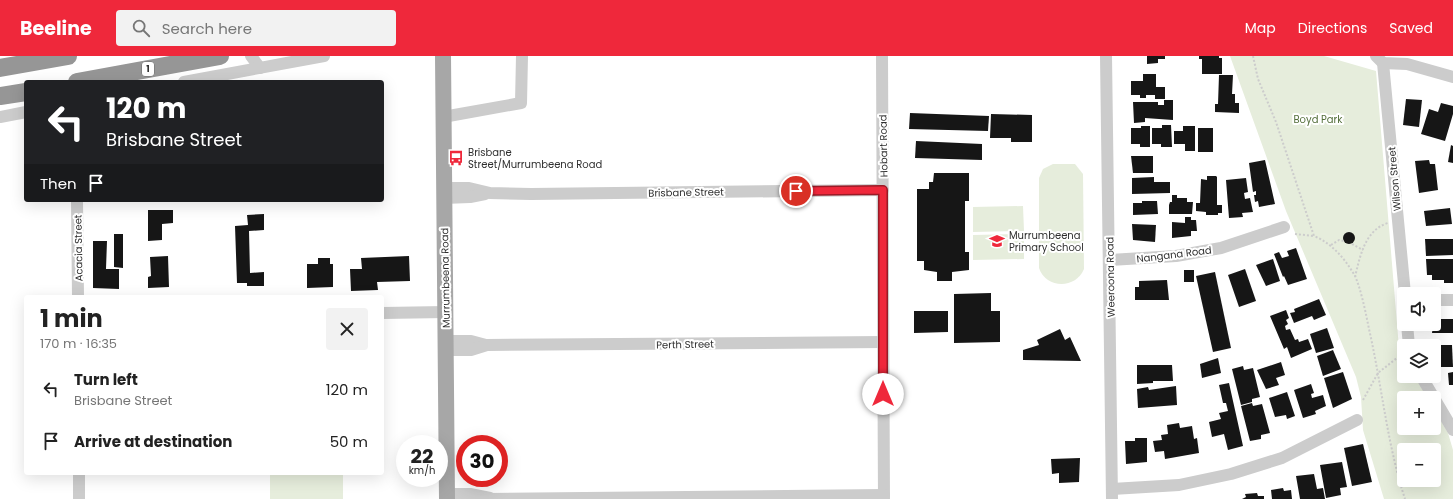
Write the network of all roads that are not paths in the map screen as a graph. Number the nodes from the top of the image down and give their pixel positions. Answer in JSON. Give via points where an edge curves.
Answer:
{"nodes":[{"id":1,"x":68,"y":56,"type":"edge"},
{"id":2,"x":220,"y":56,"type":"edge"},
{"id":3,"x":251,"y":56,"type":"edge"},
{"id":4,"x":324,"y":56,"type":"edge"},
{"id":5,"x":443,"y":56,"type":"edge"},
{"id":6,"x":522,"y":56,"type":"edge"},
{"id":7,"x":882,"y":56,"type":"edge"},
{"id":8,"x":1106,"y":56,"type":"edge"},
{"id":9,"x":1379,"y":60,"type":"edge"},
{"id":10,"x":0,"y":68,"type":"edge"},
{"id":11,"x":260,"y":68,"type":"junction"},
{"id":12,"x":1453,"y":77,"type":"edge"},
{"id":13,"x":88,"y":80,"type":"edge"},
{"id":14,"x":195,"y":80,"type":"edge"},
{"id":15,"x":24,"y":92,"type":"edge"},
{"id":16,"x":0,"y":96,"type":"edge"},
{"id":17,"x":24,"y":112,"type":"edge"},
{"id":18,"x":0,"y":117,"type":"edge"},
{"id":19,"x":443,"y":117,"type":"junction"},
{"id":20,"x":883,"y":190,"type":"junction"},
{"id":21,"x":444,"y":193,"type":"junction"},
{"id":22,"x":77,"y":202,"type":"edge"},
{"id":23,"x":1284,"y":227,"type":"dead end"},
{"id":24,"x":1110,"y":260,"type":"junction"},
{"id":25,"x":1404,"y":287,"type":"edge"},
{"id":26,"x":78,"y":295,"type":"edge"},
{"id":27,"x":1441,"y":300,"type":"edge"},
{"id":28,"x":1453,"y":300,"type":"edge"},
{"id":29,"x":446,"y":312,"type":"junction"},
{"id":30,"x":384,"y":313,"type":"edge"},
{"id":31,"x":883,"y":342,"type":"junction"},
{"id":32,"x":445,"y":346,"type":"junction"},
{"id":33,"x":1425,"y":383,"type":"edge"},
{"id":34,"x":1357,"y":420,"type":"dead end"},
{"id":35,"x":1453,"y":430,"type":"edge"},
{"id":36,"x":79,"y":475,"type":"edge"},
{"id":37,"x":1112,"y":494,"type":"edge"},
{"id":38,"x":447,"y":496,"type":"edge"},
{"id":39,"x":884,"y":497,"type":"edge"},
{"id":40,"x":487,"y":498,"type":"edge"},
{"id":41,"x":79,"y":499,"type":"edge"}],
"edges":[{"from":1,"to":10,"type":"highway"},
{"from":2,"to":13,"type":"highway","number":"1"},
{"from":3,"to":11,"type":"street"},
{"from":4,"to":11,"type":"street"},
{"from":5,"to":19,"type":"main road","name":"Murrumbeena Road"},
{"from":6,"to":19,"type":"street","via":[[522,103]]},
{"from":7,"to":20,"type":"street","name":"Hobart Road"},
{"from":8,"to":24,"type":"street","name":"Weeroona Road"},
{"from":9,"to":12,"type":"street","via":[[1407,64]]},
{"from":9,"to":25,"type":"street","name":"Wilson Street"},
{"from":11,"to":14,"type":"street"},
{"from":15,"to":16,"type":"highway"},
{"from":17,"to":18,"type":"street"},
{"from":19,"to":21,"type":"main road","name":"Murrumbeena Road"},
{"from":20,"to":21,"type":"street","name":"Brisbane Street","via":[[490,193],[470,197]]},
{"from":20,"to":31,"type":"street","name":"Hobart Road"},
{"from":21,"to":29,"type":"main road","name":"Murrumbeena Road"},
{"from":22,"to":26,"type":"street","name":"Acacia Street"},
{"from":23,"to":24,"type":"street","name":"Nangana Road","via":[[1221,248],[1176,256]]},
{"from":24,"to":37,"type":"street","name":"Weeroona Road"},
{"from":27,"to":28,"type":"street"},
{"from":29,"to":30,"type":"street"},
{"from":29,"to":32,"type":"main road","name":"Murrumbeena Road"},
{"from":31,"to":32,"type":"street","name":"Perth Street","via":[[488,345],[471,350]]},
{"from":31,"to":39,"type":"street","name":"Hobart Road"},
{"from":32,"to":38,"type":"main road","name":"Murrumbeena Road"},
{"from":33,"to":35,"type":"street"},
{"from":34,"to":37,"type":"street","via":[[1282,458],[1231,474],[1179,485]]},
{"from":36,"to":41,"type":"street"},
{"from":38,"to":40,"type":"street","via":[[470,494]]},
{"from":39,"to":40,"type":"street"}]}
